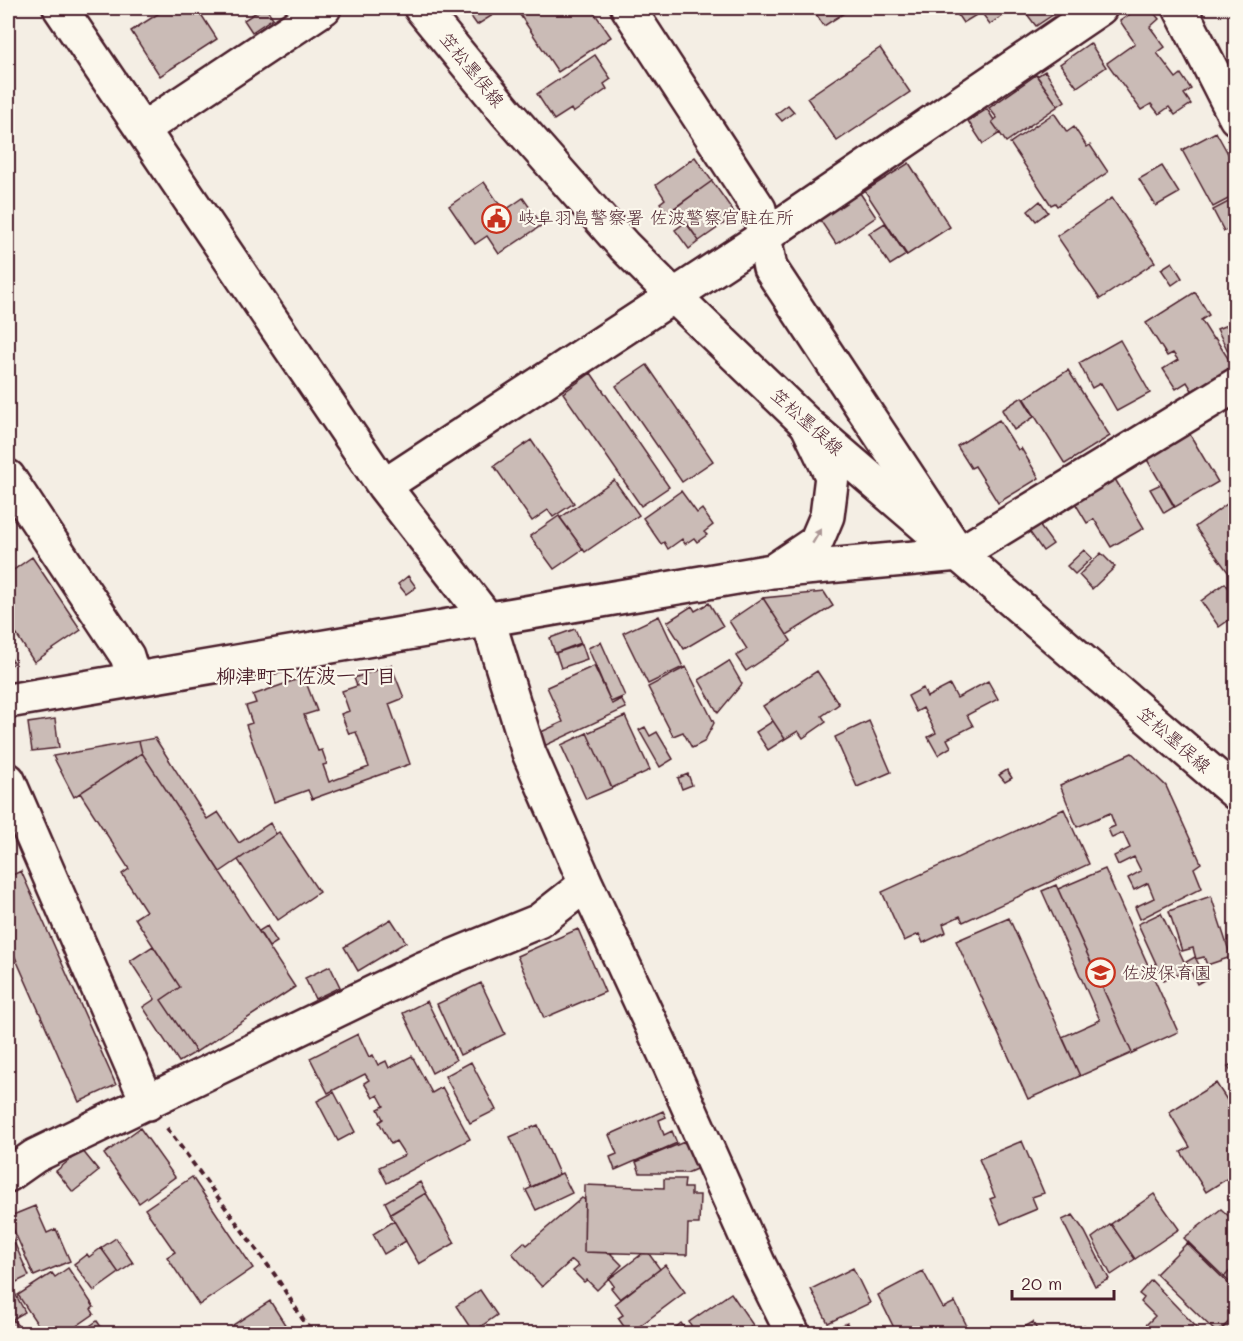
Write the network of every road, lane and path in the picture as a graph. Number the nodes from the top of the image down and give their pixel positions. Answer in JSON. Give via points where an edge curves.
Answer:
{"nodes":[{"id":1,"x":60,"y":8,"type":"edge"},
{"id":2,"x":324,"y":8,"type":"edge"},
{"id":3,"x":421,"y":8,"type":"edge"},
{"id":4,"x":628,"y":8,"type":"edge"},
{"id":5,"x":1100,"y":8,"type":"edge"},
{"id":6,"x":1180,"y":8,"type":"edge"},
{"id":7,"x":1236,"y":118,"type":"edge"},
{"id":8,"x":142,"y":129,"type":"junction"},
{"id":9,"x":765,"y":236,"type":"junction"},
{"id":10,"x":672,"y":295,"type":"junction"},
{"id":11,"x":1236,"y":385,"type":"edge"},
{"id":12,"x":807,"y":424,"type":"junction"},
{"id":13,"x":8,"y":477,"type":"edge"},
{"id":14,"x":384,"y":486,"type":"junction"},
{"id":15,"x":959,"y":554,"type":"junction"},
{"id":16,"x":772,"y":571,"type":"junction"},
{"id":17,"x":488,"y":620,"type":"junction"},
{"id":18,"x":134,"y":679,"type":"junction"},
{"id":19,"x":8,"y":701,"type":"edge"},
{"id":20,"x":8,"y":780,"type":"edge"},
{"id":21,"x":1236,"y":793,"type":"edge"},
{"id":22,"x":586,"y":884,"type":"junction"},
{"id":23,"x":148,"y":1103,"type":"junction"},
{"id":24,"x":8,"y":1175,"type":"edge"},
{"id":25,"x":312,"y":1334,"type":"edge"},
{"id":26,"x":793,"y":1334,"type":"edge"}],
"edges":[{"from":1,"to":8,"type":"street"},
{"from":2,"to":8,"type":"street"},
{"from":3,"to":10,"type":"street","name":"笠松墨俣線","via":[[507,113]]},
{"from":4,"to":9,"type":"street","via":[[759,209]]},
{"from":5,"to":9,"type":"street"},
{"from":6,"to":7,"type":"street"},
{"from":8,"to":14,"type":"street"},
{"from":9,"to":10,"type":"street"},
{"from":9,"to":15,"type":"street","via":[[770,268]]},
{"from":10,"to":12,"type":"street","name":"笠松墨俣線"},
{"from":10,"to":14,"type":"street"},
{"from":11,"to":15,"type":"street"},
{"from":12,"to":15,"type":"street","name":"笠松墨俣線"},
{"from":16,"to":12,"type":"street","one_way":true,"via":[[816,542],[827,516],[832,476]]},
{"from":13,"to":18,"type":"street","via":[[126,656]]},
{"from":14,"to":17,"type":"street"},
{"from":15,"to":16,"type":"street"},
{"from":15,"to":21,"type":"street","name":"笠松墨俣線"},
{"from":16,"to":17,"type":"street"},
{"from":17,"to":18,"type":"street"},
{"from":17,"to":22,"type":"street","via":[[529,753]]},
{"from":18,"to":19,"type":"street"},
{"from":20,"to":23,"type":"street"},
{"from":22,"to":23,"type":"street","via":[[539,921],[422,969]]},
{"from":22,"to":26,"type":"street"},
{"from":23,"to":24,"type":"street","via":[[35,1156]]},
{"from":23,"to":25,"type":"path","via":[[275,1275]]}]}
